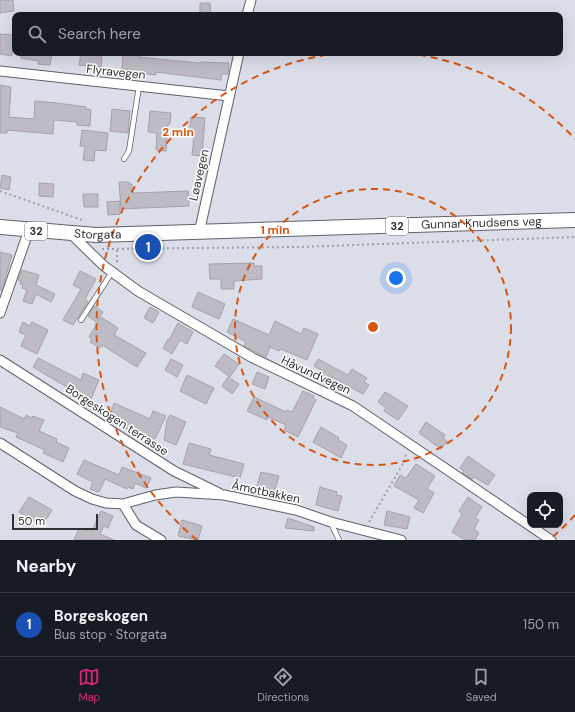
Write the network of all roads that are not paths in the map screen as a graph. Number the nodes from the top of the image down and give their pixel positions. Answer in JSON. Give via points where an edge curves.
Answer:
{"nodes":[{"id":1,"x":250,"y":0,"type":"edge"},
{"id":2,"x":248,"y":12,"type":"edge"},
{"id":3,"x":237,"y":56,"type":"edge"},
{"id":4,"x":0,"y":71,"type":"edge"},
{"id":5,"x":138,"y":86,"type":"junction"},
{"id":6,"x":229,"y":96,"type":"junction"},
{"id":7,"x":124,"y":159,"type":"dead end"},
{"id":8,"x":575,"y":220,"type":"edge"},
{"id":9,"x":0,"y":227,"type":"edge"},
{"id":10,"x":29,"y":230,"type":"junction"},
{"id":11,"x":219,"y":232,"type":"joint"},
{"id":12,"x":200,"y":233,"type":"junction"},
{"id":13,"x":71,"y":234,"type":"junction"},
{"id":14,"x":112,"y":272,"type":"junction"},
{"id":15,"x":0,"y":313,"type":"edge"},
{"id":16,"x":81,"y":320,"type":"dead end"},
{"id":17,"x":0,"y":360,"type":"edge"},
{"id":18,"x":0,"y":443,"type":"edge"},
{"id":19,"x":224,"y":495,"type":"junction"},
{"id":20,"x":123,"y":504,"type":"junction"},
{"id":21,"x":330,"y":522,"type":"junction"},
{"id":22,"x":161,"y":540,"type":"edge"},
{"id":23,"x":339,"y":540,"type":"edge"},
{"id":24,"x":401,"y":540,"type":"edge"},
{"id":25,"x":551,"y":540,"type":"edge"}],
"edges":[{"from":1,"to":2,"type":"street"},
{"from":3,"to":6,"type":"street","name":"Løavegen"},
{"from":4,"to":5,"type":"street","name":"Flyravegen"},
{"from":5,"to":6,"type":"street","name":"Flyravegen"},
{"from":5,"to":7,"type":"lane","via":[[129,151]]},
{"from":6,"to":12,"type":"street","name":"Løavegen"},
{"from":8,"to":11,"type":"main road","name":"Gunnar Knudsens veg","number":"32"},
{"from":9,"to":10,"type":"main road","name":"Storgata","number":"32"},
{"from":10,"to":13,"type":"main road","name":"Storgata","number":"32"},
{"from":10,"to":15,"type":"street"},
{"from":11,"to":12,"type":"main road","name":"Storgata","number":"32"},
{"from":12,"to":13,"type":"main road","name":"Storgata","number":"32"},
{"from":13,"to":14,"type":"street","name":"Håvundvegen"},
{"from":14,"to":16,"type":"lane"},
{"from":14,"to":25,"type":"street","name":"Håvundvegen","via":[[138,291],[253,358],[353,406]]},
{"from":17,"to":19,"type":"street","name":"Borgeskogen terrasse","via":[[174,470]]},
{"from":18,"to":20,"type":"street","name":"Åmotbakken","via":[[75,491],[106,503]]},
{"from":19,"to":20,"type":"street","name":"Åmotbakken","via":[[176,492]]},
{"from":19,"to":21,"type":"street","name":"Åmotbakken","via":[[296,510]]},
{"from":20,"to":22,"type":"street","via":[[136,525]]},
{"from":21,"to":23,"type":"lane"},
{"from":21,"to":24,"type":"street","name":"Åmotbakken"}]}
